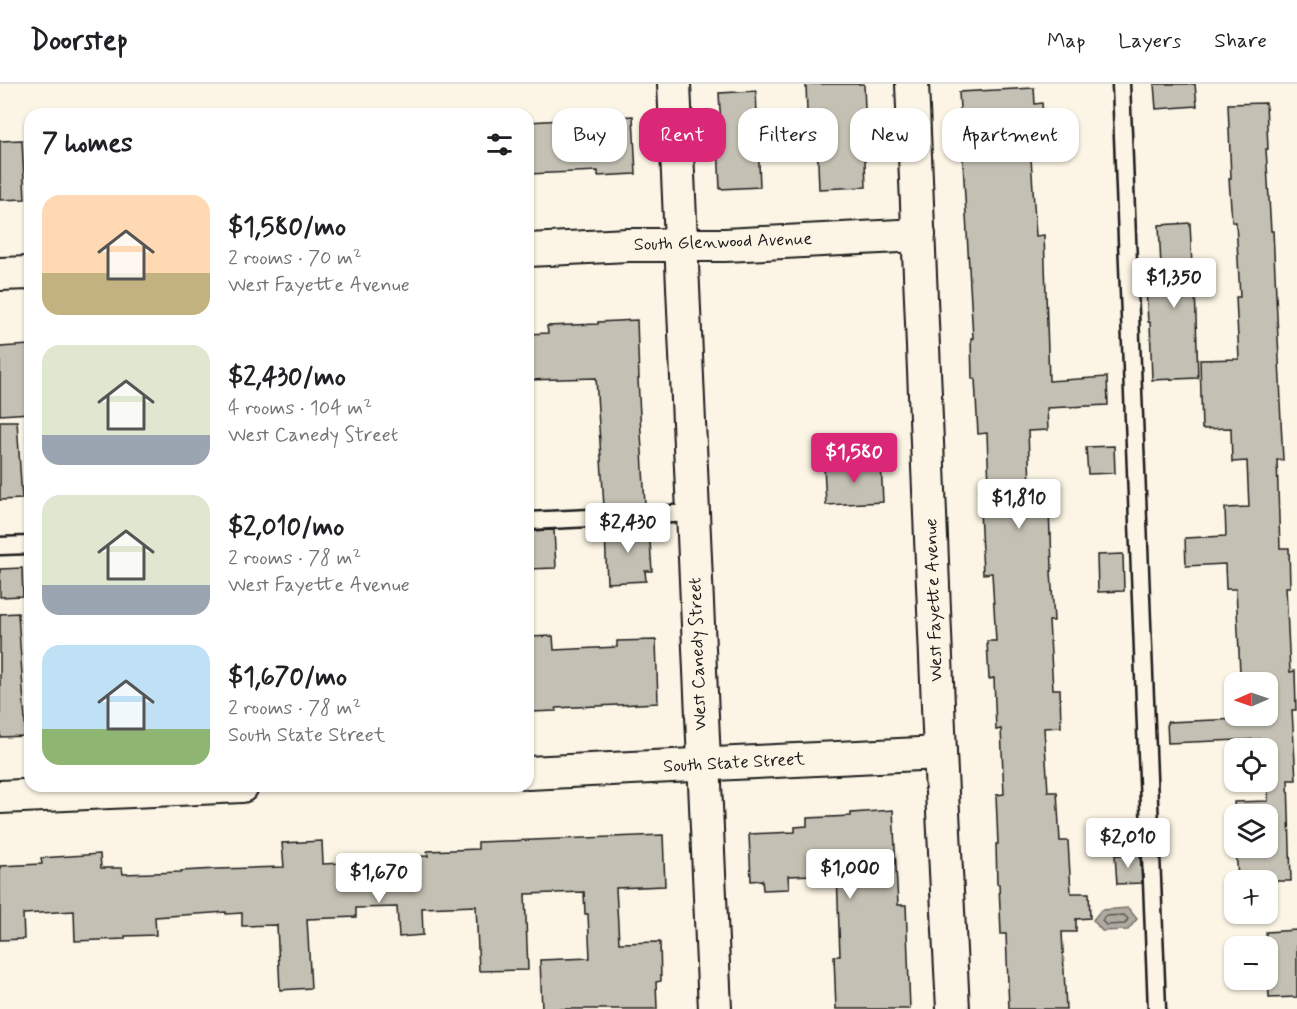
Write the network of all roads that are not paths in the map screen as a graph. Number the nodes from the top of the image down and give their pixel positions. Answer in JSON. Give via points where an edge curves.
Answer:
{"nodes":[{"id":1,"x":674,"y":84,"type":"edge"},
{"id":2,"x":912,"y":84,"type":"edge"},
{"id":3,"x":1120,"y":84,"type":"edge"},
{"id":4,"x":919,"y":235,"type":"junction"},
{"id":5,"x":681,"y":245,"type":"junction"},
{"id":6,"x":534,"y":250,"type":"edge"},
{"id":7,"x":24,"y":273,"type":"edge"},
{"id":8,"x":0,"y":274,"type":"edge"},
{"id":9,"x":693,"y":513,"type":"junction"},
{"id":10,"x":534,"y":521,"type":"edge"},
{"id":11,"x":24,"y":545,"type":"edge"},
{"id":12,"x":0,"y":546,"type":"edge"},
{"id":13,"x":940,"y":753,"type":"junction"},
{"id":14,"x":704,"y":764,"type":"junction"},
{"id":15,"x":534,"y":773,"type":"edge"},
{"id":16,"x":97,"y":792,"type":"edge"},
{"id":17,"x":0,"y":796,"type":"edge"},
{"id":18,"x":715,"y":1009,"type":"edge"},
{"id":19,"x":953,"y":1009,"type":"edge"},
{"id":20,"x":1157,"y":1009,"type":"edge"}],
"edges":[{"from":1,"to":5,"type":"street","name":"West Canedy Street"},
{"from":2,"to":4,"type":"street","name":"West Fayette Avenue"},
{"from":3,"to":20,"type":"lane"},
{"from":4,"to":5,"type":"street","name":"South Glenwood Avenue"},
{"from":4,"to":13,"type":"street","name":"West Fayette Avenue"},
{"from":5,"to":6,"type":"street","name":"South Glenwood Avenue"},
{"from":5,"to":9,"type":"street","name":"West Canedy Street"},
{"from":7,"to":8,"type":"street"},
{"from":9,"to":10,"type":"lane"},
{"from":9,"to":14,"type":"street","name":"West Canedy Street"},
{"from":11,"to":12,"type":"lane"},
{"from":13,"to":14,"type":"street","name":"South State Street"},
{"from":13,"to":19,"type":"street","name":"West Fayette Avenue"},
{"from":14,"to":15,"type":"street","name":"South State Street"},
{"from":14,"to":18,"type":"street","name":"West Canedy Street"},
{"from":16,"to":17,"type":"street"}]}
